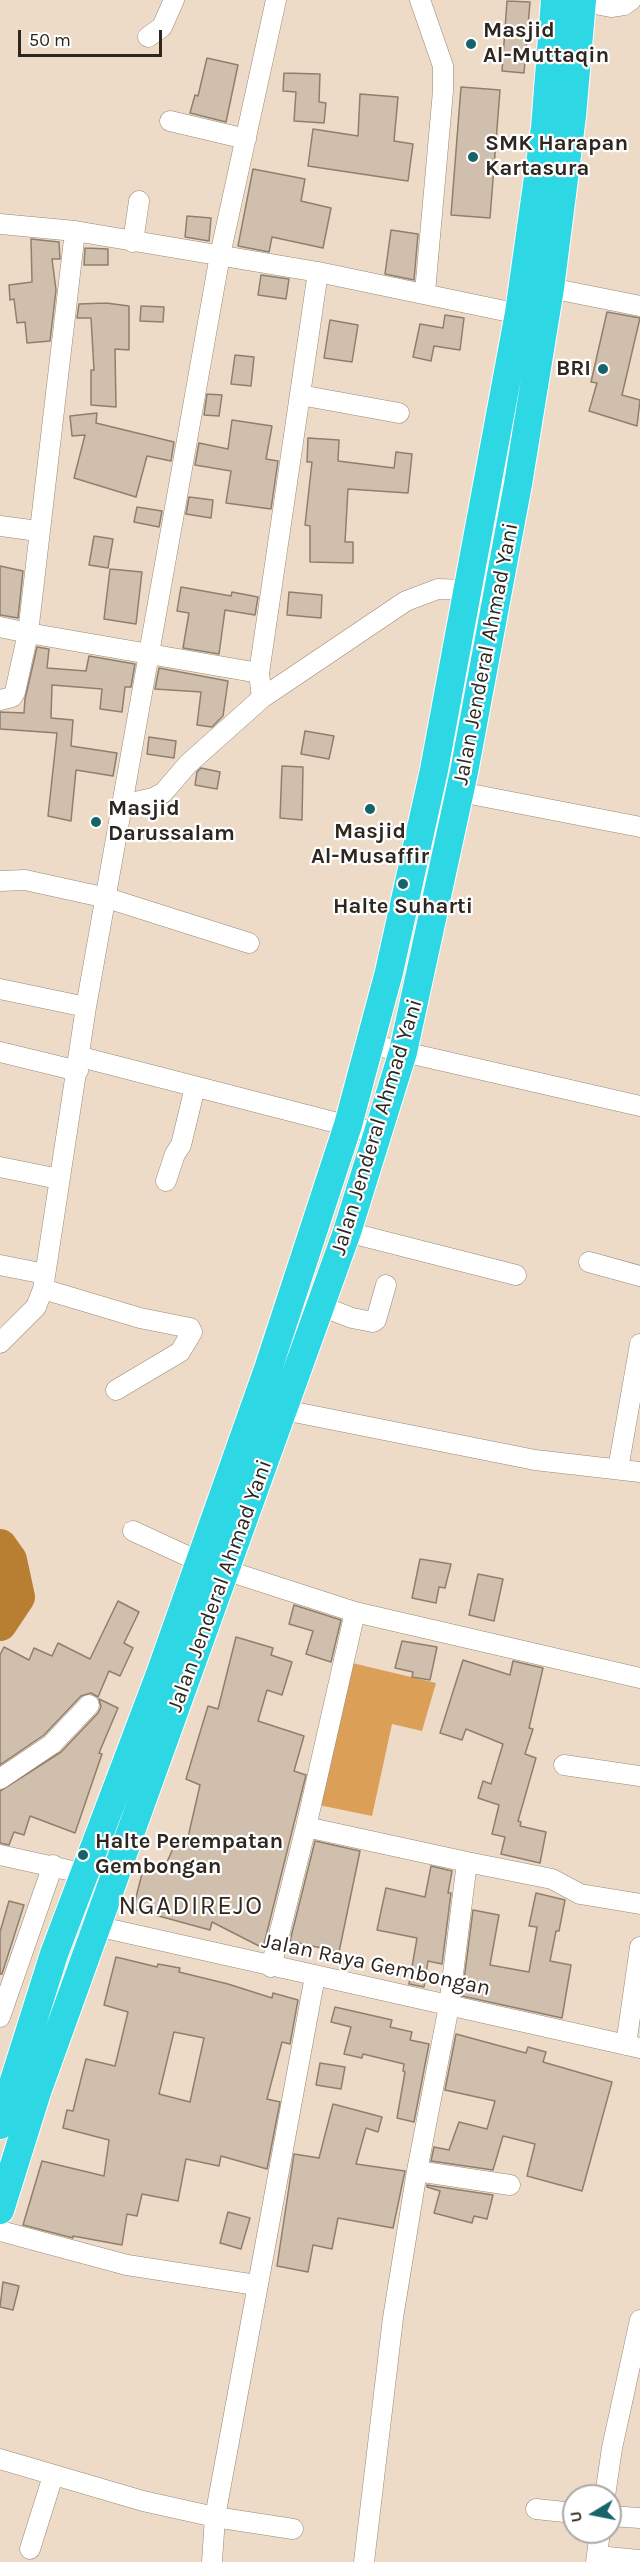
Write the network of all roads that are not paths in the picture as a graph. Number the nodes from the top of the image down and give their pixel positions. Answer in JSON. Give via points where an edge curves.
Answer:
{"nodes":[{"id":1,"x":174,"y":0,"type":"edge"},
{"id":2,"x":276,"y":0,"type":"edge"},
{"id":3,"x":420,"y":0,"type":"edge"},
{"id":4,"x":573,"y":0,"type":"edge"},
{"id":5,"x":631,"y":0,"type":"edge"},
{"id":6,"x":148,"y":37,"type":"dead end"},
{"id":7,"x":170,"y":121,"type":"dead end"},
{"id":8,"x":246,"y":139,"type":"junction"},
{"id":9,"x":139,"y":201,"type":"dead end"},
{"id":10,"x":0,"y":224,"type":"edge"},
{"id":11,"x":75,"y":231,"type":"junction"},
{"id":12,"x":133,"y":242,"type":"junction"},
{"id":13,"x":220,"y":255,"type":"junction"},
{"id":14,"x":318,"y":272,"type":"junction"},
{"id":15,"x":537,"y":285,"type":"junction"},
{"id":16,"x":425,"y":292,"type":"junction"},
{"id":17,"x":640,"y":306,"type":"edge"},
{"id":18,"x":532,"y":317,"type":"junction"},
{"id":19,"x":300,"y":395,"type":"junction"},
{"id":20,"x":399,"y":413,"type":"dead end"},
{"id":21,"x":0,"y":526,"type":"edge"},
{"id":22,"x":38,"y":531,"type":"junction"},
{"id":23,"x":467,"y":590,"type":"junction"},
{"id":24,"x":0,"y":627,"type":"edge"},
{"id":25,"x":28,"y":633,"type":"junction"},
{"id":26,"x":148,"y":654,"type":"junction"},
{"id":27,"x":259,"y":673,"type":"junction"},
{"id":28,"x":262,"y":698,"type":"junction"},
{"id":29,"x":0,"y":700,"type":"edge"},
{"id":30,"x":459,"y":792,"type":"junction"},
{"id":31,"x":122,"y":805,"type":"junction"},
{"id":32,"x":640,"y":827,"type":"edge"},
{"id":33,"x":0,"y":881,"type":"edge"},
{"id":34,"x":107,"y":898,"type":"junction"},
{"id":35,"x":249,"y":943,"type":"dead end"},
{"id":36,"x":0,"y":989,"type":"edge"},
{"id":37,"x":86,"y":1007,"type":"junction"},
{"id":38,"x":369,"y":1044,"type":"junction"},
{"id":39,"x":0,"y":1052,"type":"edge"},
{"id":40,"x":404,"y":1052,"type":"junction"},
{"id":41,"x":79,"y":1064,"type":"junction"},
{"id":42,"x":195,"y":1087,"type":"junction"},
{"id":43,"x":640,"y":1106,"type":"edge"},
{"id":44,"x":348,"y":1125,"type":"junction"},
{"id":45,"x":380,"y":1134,"type":"junction"},
{"id":46,"x":0,"y":1167,"type":"edge"},
{"id":47,"x":58,"y":1179,"type":"junction"},
{"id":48,"x":166,"y":1181,"type":"dead end"},
{"id":49,"x":347,"y":1232,"type":"junction"},
{"id":50,"x":589,"y":1262,"type":"dead end"},
{"id":51,"x":0,"y":1265,"type":"edge"},
{"id":52,"x":516,"y":1275,"type":"dead end"},
{"id":53,"x":640,"y":1276,"type":"edge"},
{"id":54,"x":44,"y":1281,"type":"junction"},
{"id":55,"x":386,"y":1285,"type":"dead end"},
{"id":56,"x":321,"y":1306,"type":"junction"},
{"id":57,"x":0,"y":1343,"type":"edge"},
{"id":58,"x":640,"y":1344,"type":"edge"},
{"id":59,"x":116,"y":1390,"type":"dead end"},
{"id":60,"x":284,"y":1410,"type":"junction"},
{"id":61,"x":618,"y":1469,"type":"junction"},
{"id":62,"x":640,"y":1472,"type":"edge"},
{"id":63,"x":133,"y":1531,"type":"dead end"},
{"id":64,"x":198,"y":1561,"type":"junction"},
{"id":65,"x":225,"y":1570,"type":"junction"},
{"id":66,"x":355,"y":1612,"type":"junction"},
{"id":67,"x":640,"y":1678,"type":"edge"},
{"id":68,"x":89,"y":1705,"type":"dead end"},
{"id":69,"x":564,"y":1766,"type":"dead end"},
{"id":70,"x":640,"y":1776,"type":"edge"},
{"id":71,"x":0,"y":1779,"type":"edge"},
{"id":72,"x":306,"y":1827,"type":"junction"},
{"id":73,"x":0,"y":1855,"type":"edge"},
{"id":74,"x":467,"y":1862,"type":"junction"},
{"id":75,"x":53,"y":1865,"type":"junction"},
{"id":76,"x":84,"y":1873,"type":"junction"},
{"id":77,"x":115,"y":1882,"type":"junction"},
{"id":78,"x":640,"y":1904,"type":"edge"},
{"id":79,"x":69,"y":1916,"type":"junction"},
{"id":80,"x":97,"y":1928,"type":"junction"},
{"id":81,"x":640,"y":1947,"type":"edge"},
{"id":82,"x":271,"y":1967,"type":"junction"},
{"id":83,"x":315,"y":1976,"type":"junction"},
{"id":84,"x":449,"y":2006,"type":"junction"},
{"id":85,"x":1,"y":2010,"type":"edge"},
{"id":86,"x":633,"y":2047,"type":"edge"},
{"id":87,"x":0,"y":2125,"type":"edge"},
{"id":88,"x":417,"y":2171,"type":"junction"},
{"id":89,"x":510,"y":2185,"type":"dead end"},
{"id":90,"x":0,"y":2210,"type":"edge"},
{"id":91,"x":0,"y":2231,"type":"edge"},
{"id":92,"x":256,"y":2285,"type":"junction"},
{"id":93,"x":640,"y":2320,"type":"edge"},
{"id":94,"x":0,"y":2459,"type":"edge"},
{"id":95,"x":52,"y":2476,"type":"junction"},
{"id":96,"x":607,"y":2484,"type":"edge"},
{"id":97,"x":536,"y":2509,"type":"dead end"},
{"id":98,"x":562,"y":2511,"type":"edge"},
{"id":99,"x":215,"y":2517,"type":"junction"},
{"id":100,"x":622,"y":2517,"type":"edge"},
{"id":101,"x":640,"y":2518,"type":"edge"},
{"id":102,"x":293,"y":2529,"type":"dead end"},
{"id":103,"x":598,"y":2544,"type":"edge"},
{"id":104,"x":30,"y":2548,"type":"dead end"},
{"id":105,"x":596,"y":2559,"type":"edge"},
{"id":106,"x":640,"y":2560,"type":"edge"},
{"id":107,"x":212,"y":2562,"type":"edge"},
{"id":108,"x":364,"y":2562,"type":"edge"}],
"edges":[{"from":1,"to":6,"type":"street","via":[[162,27]]},
{"from":2,"to":8,"type":"street"},
{"from":3,"to":16,"type":"street","via":[[443,66]]},
{"from":4,"to":5,"type":"street","via":[[611,8]]},
{"from":4,"to":15,"type":"highway","name":"Jalan Jenderal Ahmad Yani","via":[[545,128]]},
{"from":7,"to":8,"type":"street"},
{"from":8,"to":13,"type":"street"},
{"from":9,"to":12,"type":"street"},
{"from":10,"to":11,"type":"street"},
{"from":11,"to":12,"type":"street"},
{"from":11,"to":22,"type":"street"},
{"from":12,"to":13,"type":"street"},
{"from":13,"to":14,"type":"street"},
{"from":13,"to":26,"type":"street"},
{"from":14,"to":16,"type":"street"},
{"from":14,"to":19,"type":"street"},
{"from":15,"to":17,"type":"street"},
{"from":15,"to":18,"type":"highway","name":"Jalan Jenderal Ahmad Yani"},
{"from":16,"to":18,"type":"street"},
{"from":18,"to":23,"type":"highway","name":"Jalan Jenderal Ahmad Yani"},
{"from":18,"to":30,"type":"highway","name":"Jalan Jenderal Ahmad Yani"},
{"from":19,"to":20,"type":"street"},
{"from":19,"to":27,"type":"street"},
{"from":21,"to":22,"type":"street"},
{"from":22,"to":25,"type":"street"},
{"from":23,"to":28,"type":"street","via":[[438,589],[419,594]]},
{"from":23,"to":38,"type":"highway","name":"Jalan Jenderal Ahmad Yani","via":[[422,827]]},
{"from":24,"to":25,"type":"street"},
{"from":25,"to":26,"type":"street"},
{"from":25,"to":29,"type":"street","via":[[15,692]]},
{"from":26,"to":27,"type":"street"},
{"from":26,"to":31,"type":"street"},
{"from":27,"to":28,"type":"street"},
{"from":28,"to":31,"type":"street","via":[[188,764],[163,793]]},
{"from":30,"to":32,"type":"street"},
{"from":30,"to":40,"type":"highway","name":"Jalan Jenderal Ahmad Yani"},
{"from":31,"to":34,"type":"street"},
{"from":33,"to":34,"type":"street","via":[[25,880]]},
{"from":34,"to":35,"type":"street"},
{"from":34,"to":37,"type":"street"},
{"from":36,"to":37,"type":"street"},
{"from":37,"to":41,"type":"street"},
{"from":38,"to":40,"type":"street"},
{"from":38,"to":44,"type":"highway","name":"Jalan Jenderal Ahmad Yani"},
{"from":39,"to":41,"type":"street"},
{"from":40,"to":43,"type":"street"},
{"from":40,"to":45,"type":"highway","name":"Jalan Jenderal Ahmad Yani"},
{"from":41,"to":42,"type":"street"},
{"from":41,"to":47,"type":"street"},
{"from":42,"to":44,"type":"street"},
{"from":42,"to":48,"type":"street","via":[[181,1145]]},
{"from":44,"to":45,"type":"street"},
{"from":44,"to":64,"type":"highway","name":"Jalan Jenderal Ahmad Yani","via":[[267,1372]]},
{"from":45,"to":49,"type":"highway","name":"Jalan Jenderal Ahmad Yani"},
{"from":46,"to":47,"type":"street"},
{"from":47,"to":54,"type":"street"},
{"from":49,"to":52,"type":"street"},
{"from":49,"to":56,"type":"highway","name":"Jalan Jenderal Ahmad Yani"},
{"from":50,"to":53,"type":"street"},
{"from":51,"to":54,"type":"street"},
{"from":54,"to":57,"type":"street","via":[[36,1306]]},
{"from":54,"to":59,"type":"street","via":[[140,1317],[190,1328],[192,1332],[180,1352]]},
{"from":55,"to":56,"type":"street","via":[[373,1322]]},
{"from":56,"to":60,"type":"highway","name":"Jalan Jenderal Ahmad Yani"},
{"from":58,"to":61,"type":"street"},
{"from":60,"to":61,"type":"street","via":[[465,1448]]},
{"from":60,"to":65,"type":"highway","name":"Jalan Jenderal Ahmad Yani"},
{"from":61,"to":62,"type":"street"},
{"from":63,"to":64,"type":"street"},
{"from":64,"to":76,"type":"highway","name":"Jalan Jenderal Ahmad Yani","via":[[160,1674]]},
{"from":65,"to":66,"type":"street"},
{"from":65,"to":77,"type":"highway","name":"Jalan Jenderal Ahmad Yani"},
{"from":66,"to":67,"type":"street"},
{"from":66,"to":72,"type":"street"},
{"from":68,"to":71,"type":"street","via":[[52,1744]]},
{"from":69,"to":70,"type":"street"},
{"from":72,"to":74,"type":"street"},
{"from":72,"to":82,"type":"street"},
{"from":73,"to":75,"type":"street"},
{"from":74,"to":78,"type":"street","via":[[552,1879],[580,1894]]},
{"from":74,"to":84,"type":"street"},
{"from":75,"to":76,"type":"street"},
{"from":75,"to":85,"type":"street"},
{"from":76,"to":77,"type":"street"},
{"from":76,"to":79,"type":"highway","name":"Jalan Jenderal Ahmad Yani"},
{"from":77,"to":80,"type":"highway","name":"Jalan Jenderal Ahmad Yani"},
{"from":79,"to":80,"type":"street","name":"Jalan Raya Gembongan"},
{"from":79,"to":87,"type":"highway","name":"Jalan Jenderal Ahmad Yani"},
{"from":80,"to":82,"type":"street","name":"Jalan Raya Gembongan"},
{"from":80,"to":90,"type":"highway","name":"Jalan Jenderal Ahmad Yani"},
{"from":81,"to":86,"type":"street"},
{"from":82,"to":83,"type":"street","name":"Jalan Raya Gembongan"},
{"from":83,"to":84,"type":"street","name":"Jalan Raya Gembongan"},
{"from":83,"to":92,"type":"street"},
{"from":84,"to":86,"type":"street","name":"Jalan Raya Gembongan"},
{"from":84,"to":88,"type":"street"},
{"from":88,"to":89,"type":"street"},
{"from":88,"to":108,"type":"street","via":[[393,2318]]},
{"from":91,"to":92,"type":"street","via":[[127,2265]]},
{"from":92,"to":99,"type":"street"},
{"from":93,"to":96,"type":"street"},
{"from":94,"to":95,"type":"street"},
{"from":95,"to":99,"type":"street"},
{"from":95,"to":104,"type":"street"},
{"from":97,"to":98,"type":"street"},
{"from":99,"to":102,"type":"street"},
{"from":99,"to":107,"type":"street"},
{"from":100,"to":101,"type":"street"},
{"from":103,"to":105,"type":"street"},
{"from":105,"to":106,"type":"street"}]}
